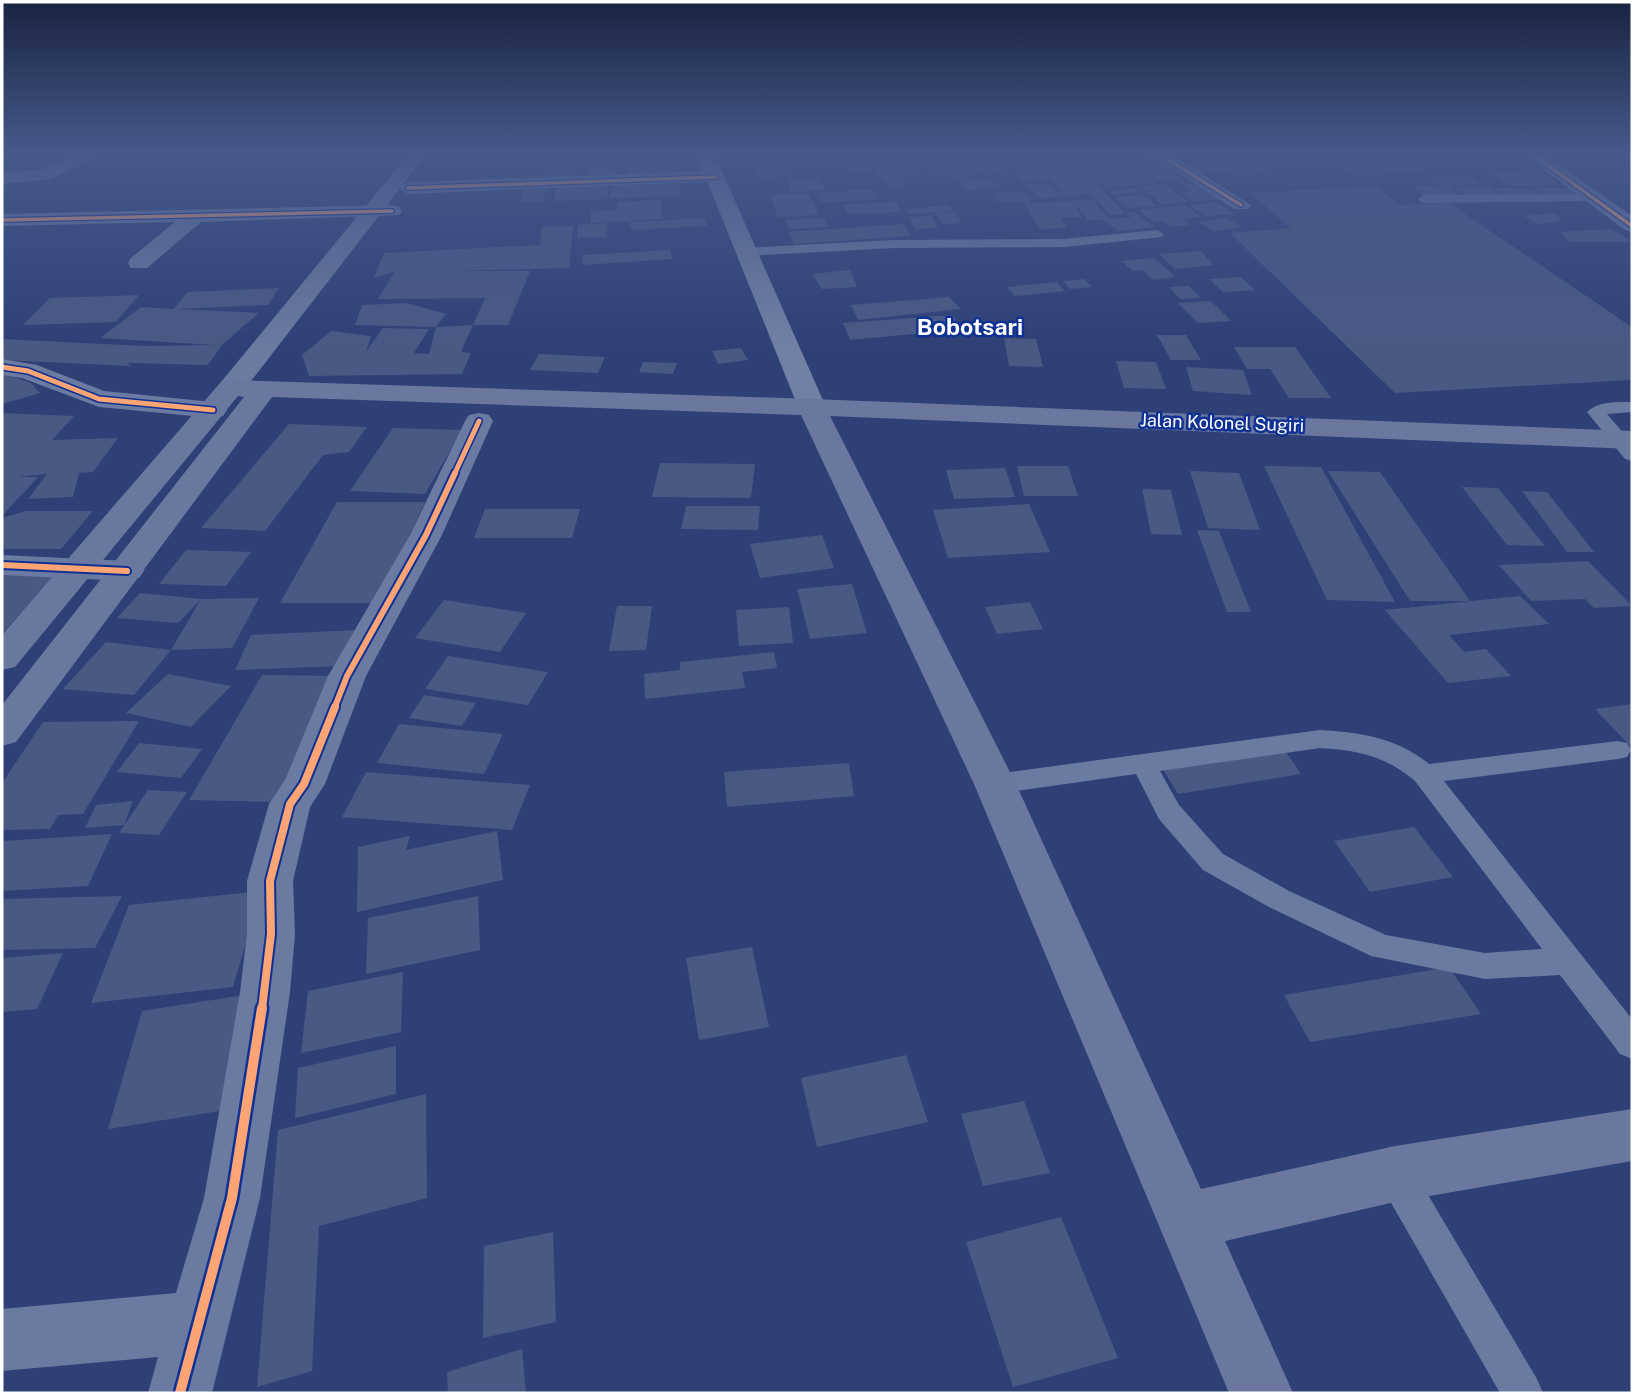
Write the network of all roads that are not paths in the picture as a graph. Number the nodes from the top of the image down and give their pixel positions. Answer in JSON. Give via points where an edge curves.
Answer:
{"nodes":[{"id":1,"x":156,"y":216,"type":"edge"},
{"id":2,"x":195,"y":216,"type":"edge"},
{"id":3,"x":378,"y":216,"type":"edge"},
{"id":4,"x":379,"y":216,"type":"edge"},
{"id":5,"x":731,"y":216,"type":"edge"},
{"id":6,"x":12,"y":220,"type":"edge"},
{"id":7,"x":1157,"y":234,"type":"dead end"},
{"id":8,"x":2,"y":235,"type":"edge"},
{"id":9,"x":745,"y":252,"type":"junction"},
{"id":10,"x":139,"y":263,"type":"dead end"},
{"id":11,"x":320,"y":311,"type":"dead end"},
{"id":12,"x":2,"y":368,"type":"edge"},
{"id":13,"x":247,"y":393,"type":"junction"},
{"id":14,"x":1632,"y":407,"type":"edge"},
{"id":15,"x":817,"y":420,"type":"junction"},
{"id":16,"x":479,"y":421,"type":"junction"},
{"id":17,"x":1628,"y":449,"type":"edge"},
{"id":18,"x":2,"y":565,"type":"edge"},
{"id":19,"x":76,"y":569,"type":"junction"},
{"id":20,"x":127,"y":571,"type":"junction"},
{"id":21,"x":2,"y":658,"type":"edge"},
{"id":22,"x":2,"y":732,"type":"edge"},
{"id":23,"x":1618,"y":750,"type":"dead end"},
{"id":24,"x":1143,"y":763,"type":"junction"},
{"id":25,"x":1424,"y":774,"type":"junction"},
{"id":26,"x":995,"y":784,"type":"junction"},
{"id":27,"x":1569,"y":961,"type":"junction"},
{"id":28,"x":1632,"y":1044,"type":"edge"},
{"id":29,"x":1632,"y":1135,"type":"edge"},
{"id":30,"x":1395,"y":1174,"type":"junction"},
{"id":31,"x":1186,"y":1221,"type":"junction"},
{"id":32,"x":200,"y":1322,"type":"junction"},
{"id":33,"x":2,"y":1340,"type":"edge"},
{"id":34,"x":180,"y":1393,"type":"edge"},
{"id":35,"x":1261,"y":1393,"type":"edge"},
{"id":36,"x":1524,"y":1393,"type":"edge"}],
"edges":[{"from":1,"to":6,"type":"street"},
{"from":2,"to":10,"type":"street"},
{"from":3,"to":13,"type":"street"},
{"from":4,"to":11,"type":"street"},
{"from":5,"to":9,"type":"main road"},
{"from":6,"to":8,"type":"street"},
{"from":7,"to":9,"type":"lane","via":[[1064,243],[894,244]]},
{"from":9,"to":15,"type":"main road"},
{"from":12,"to":13,"type":"street","via":[[28,371],[99,399]]},
{"from":13,"to":15,"type":"main road"},
{"from":13,"to":16,"type":"main road"},
{"from":13,"to":19,"type":"main road"},
{"from":13,"to":20,"type":"main road"},
{"from":14,"to":17,"type":"lane","via":[[1596,412]]},
{"from":15,"to":16,"type":"main road"},
{"from":15,"to":17,"type":"main road"},
{"from":15,"to":26,"type":"main road"},
{"from":16,"to":32,"type":"street","via":[[426,535],[348,676],[304,784],[290,804],[270,881],[265,992],[232,1198]]},
{"from":18,"to":19,"type":"street"},
{"from":19,"to":20,"type":"street"},
{"from":19,"to":21,"type":"main road"},
{"from":20,"to":22,"type":"main road"},
{"from":23,"to":25,"type":"lane"},
{"from":24,"to":25,"type":"lane","via":[[1320,739],[1354,740],[1406,757]]},
{"from":24,"to":26,"type":"lane"},
{"from":24,"to":27,"type":"lane","via":[[1169,813],[1213,862],[1313,915],[1382,947],[1485,967]]},
{"from":25,"to":27,"type":"lane"},
{"from":26,"to":31,"type":"main road"},
{"from":27,"to":28,"type":"lane"},
{"from":29,"to":30,"type":"main road"},
{"from":30,"to":31,"type":"main road"},
{"from":30,"to":36,"type":"lane"},
{"from":31,"to":35,"type":"main road"},
{"from":32,"to":33,"type":"street"},
{"from":32,"to":34,"type":"street"}]}
